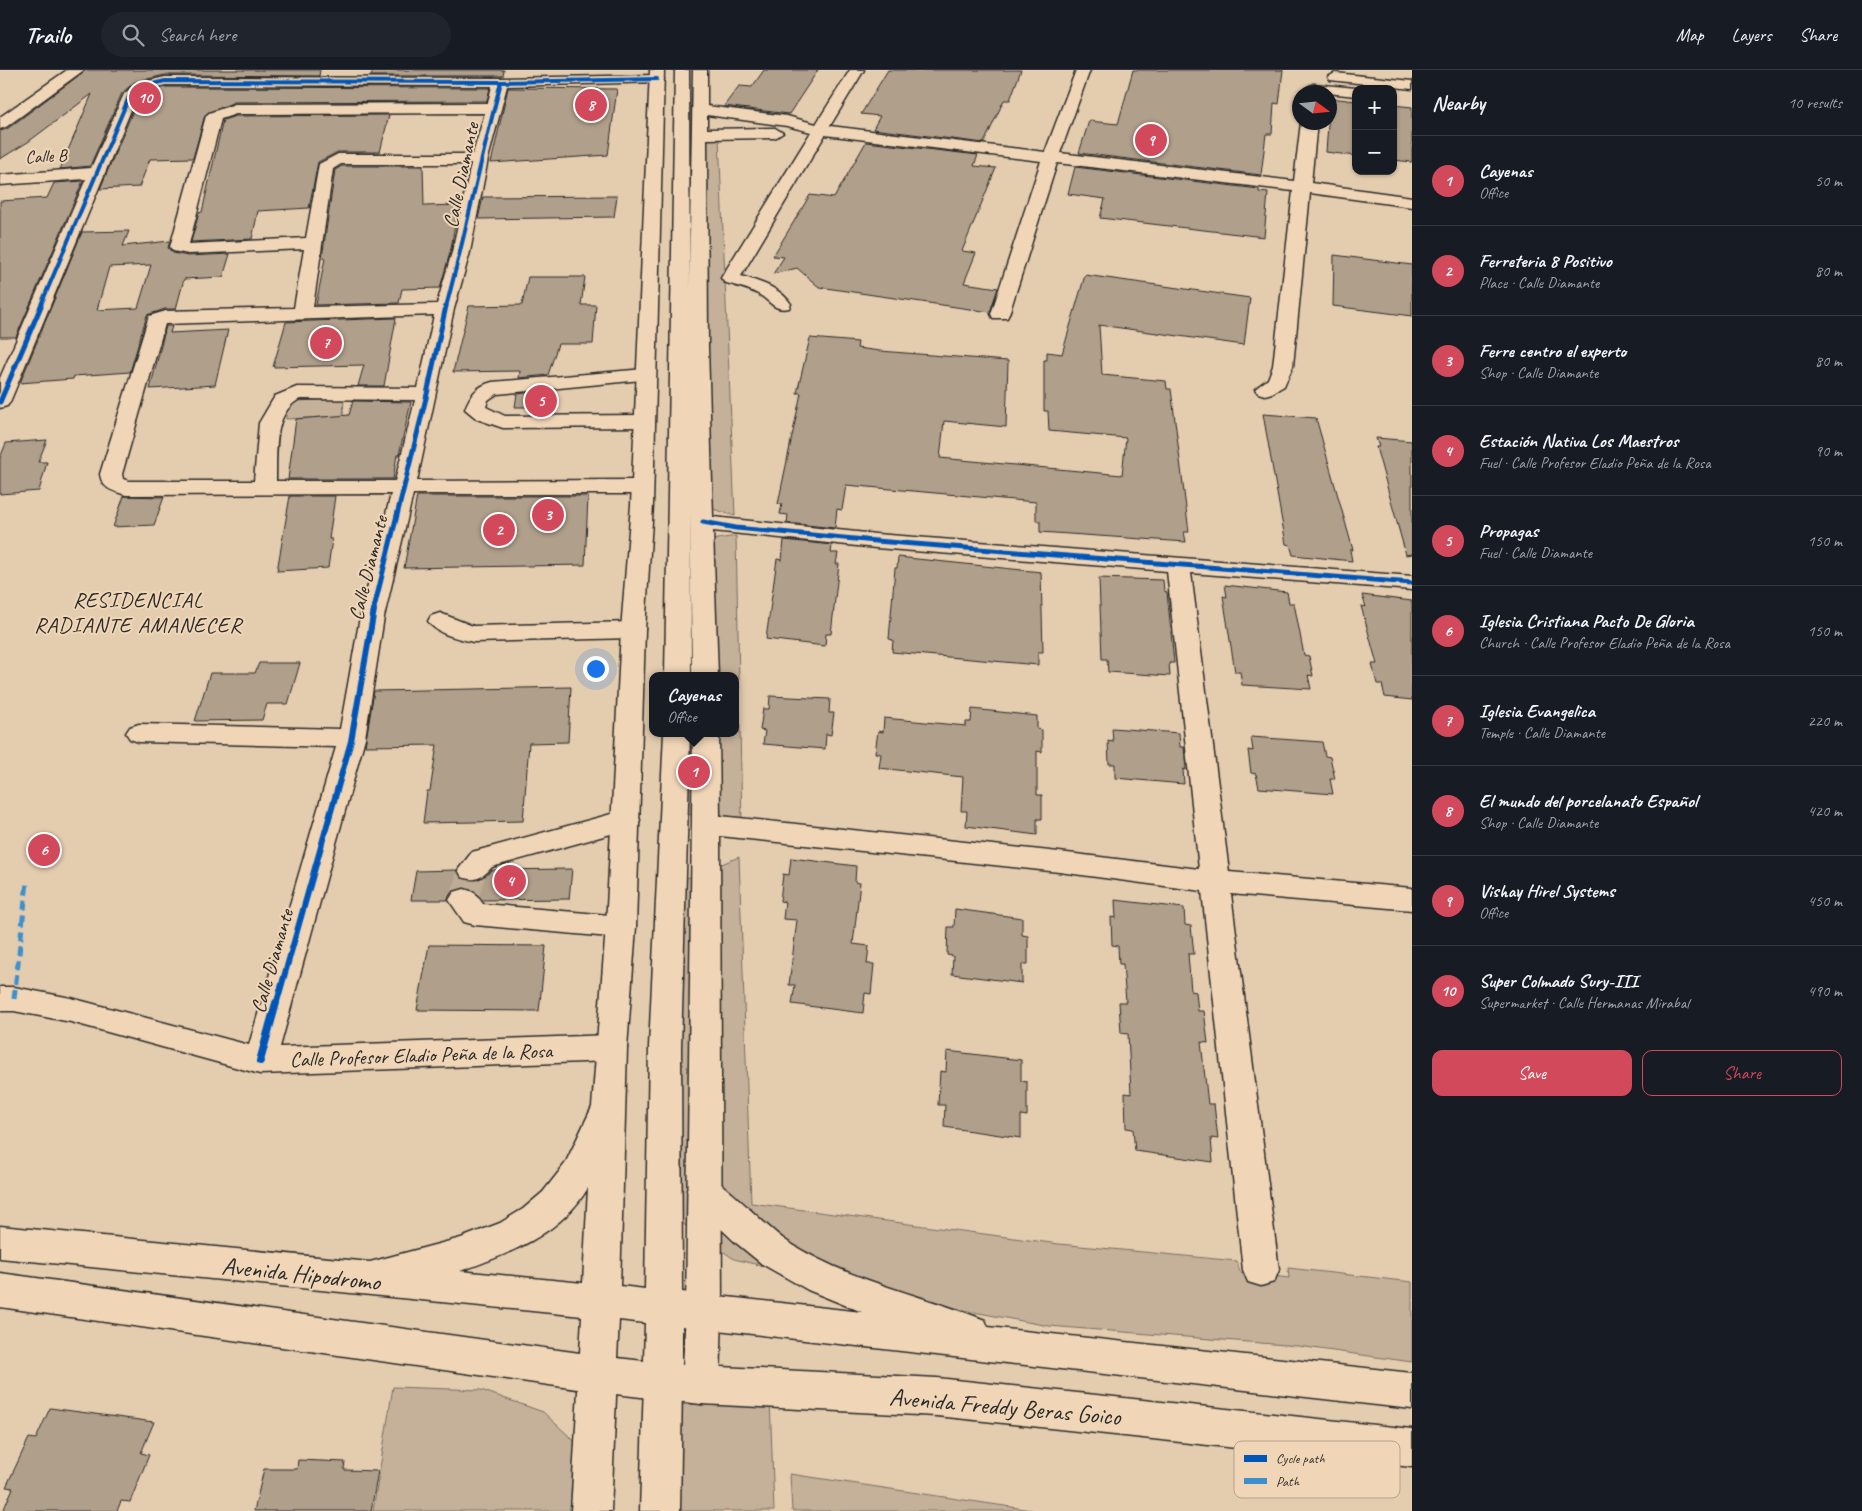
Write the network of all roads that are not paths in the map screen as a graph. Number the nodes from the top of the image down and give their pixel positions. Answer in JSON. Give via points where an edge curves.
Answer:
{"nodes":[{"id":1,"x":77,"y":70,"type":"edge"},
{"id":2,"x":682,"y":70,"type":"edge"},
{"id":3,"x":700,"y":70,"type":"edge"},
{"id":4,"x":857,"y":70,"type":"edge"},
{"id":5,"x":1083,"y":70,"type":"edge"},
{"id":6,"x":1315,"y":70,"type":"edge"},
{"id":7,"x":1381,"y":70,"type":"edge"},
{"id":8,"x":1412,"y":73,"type":"edge"},
{"id":9,"x":241,"y":75,"type":"edge"},
{"id":10,"x":333,"y":75,"type":"edge"},
{"id":11,"x":657,"y":75,"type":"edge"},
{"id":12,"x":171,"y":76,"type":"edge"},
{"id":13,"x":1335,"y":78,"type":"dead end"},
{"id":14,"x":501,"y":82,"type":"junction"},
{"id":15,"x":1314,"y":85,"type":"edge"},
{"id":16,"x":1412,"y":85,"type":"edge"},
{"id":17,"x":1337,"y":91,"type":"edge"},
{"id":18,"x":1352,"y":92,"type":"edge"},
{"id":19,"x":1397,"y":96,"type":"edge"},
{"id":20,"x":1412,"y":98,"type":"edge"},
{"id":21,"x":493,"y":108,"type":"junction"},
{"id":22,"x":701,"y":110,"type":"junction"},
{"id":23,"x":0,"y":124,"type":"edge"},
{"id":24,"x":822,"y":130,"type":"junction"},
{"id":25,"x":1308,"y":130,"type":"edge"},
{"id":26,"x":701,"y":134,"type":"junction"},
{"id":27,"x":480,"y":159,"type":"junction"},
{"id":28,"x":1050,"y":159,"type":"junction"},
{"id":29,"x":95,"y":173,"type":"junction"},
{"id":30,"x":0,"y":180,"type":"edge"},
{"id":31,"x":1302,"y":187,"type":"junction"},
{"id":32,"x":1412,"y":202,"type":"edge"},
{"id":33,"x":314,"y":243,"type":"junction"},
{"id":34,"x":782,"y":304,"type":"dead end"},
{"id":35,"x":445,"y":309,"type":"junction"},
{"id":36,"x":302,"y":313,"type":"junction"},
{"id":37,"x":1000,"y":314,"type":"dead end"},
{"id":38,"x":645,"y":375,"type":"junction"},
{"id":39,"x":1265,"y":389,"type":"dead end"},
{"id":40,"x":428,"y":394,"type":"junction"},
{"id":41,"x":0,"y":402,"type":"edge"},
{"id":42,"x":644,"y":422,"type":"junction"},
{"id":43,"x":405,"y":487,"type":"junction"},
{"id":44,"x":642,"y":487,"type":"junction"},
{"id":45,"x":264,"y":488,"type":"junction"},
{"id":46,"x":703,"y":522,"type":"junction"},
{"id":47,"x":1178,"y":566,"type":"junction"},
{"id":48,"x":1412,"y":583,"type":"edge"},
{"id":49,"x":440,"y":621,"type":"dead end"},
{"id":50,"x":633,"y":630,"type":"junction"},
{"id":51,"x":678,"y":672,"type":"edge"},
{"id":52,"x":705,"y":672,"type":"edge"},
{"id":53,"x":140,"y":733,"type":"dead end"},
{"id":54,"x":677,"y":737,"type":"edge"},
{"id":55,"x":706,"y":737,"type":"edge"},
{"id":56,"x":352,"y":738,"type":"junction"},
{"id":57,"x":626,"y":820,"type":"junction"},
{"id":58,"x":719,"y":837,"type":"junction"},
{"id":59,"x":472,"y":870,"type":"tunnel mouth"},
{"id":60,"x":1216,"y":890,"type":"junction"},
{"id":61,"x":1412,"y":899,"type":"edge"},
{"id":62,"x":464,"y":900,"type":"dead end"},
{"id":63,"x":1382,"y":905,"type":"junction"},
{"id":64,"x":1412,"y":916,"type":"edge"},
{"id":65,"x":621,"y":927,"type":"junction"},
{"id":66,"x":0,"y":999,"type":"edge"},
{"id":67,"x":611,"y":1048,"type":"junction"},
{"id":68,"x":260,"y":1061,"type":"junction"},
{"id":69,"x":608,"y":1106,"type":"junction"},
{"id":70,"x":704,"y":1190,"type":"junction"},
{"id":71,"x":0,"y":1242,"type":"edge"},
{"id":72,"x":1261,"y":1270,"type":"dead end"},
{"id":73,"x":360,"y":1279,"type":"junction"},
{"id":74,"x":0,"y":1290,"type":"edge"},
{"id":75,"x":601,"y":1302,"type":"junction"},
{"id":76,"x":663,"y":1308,"type":"junction"},
{"id":77,"x":704,"y":1312,"type":"junction"},
{"id":78,"x":1024,"y":1349,"type":"junction"},
{"id":79,"x":598,"y":1374,"type":"junction"},
{"id":80,"x":662,"y":1381,"type":"junction"},
{"id":81,"x":701,"y":1386,"type":"junction"},
{"id":82,"x":1412,"y":1391,"type":"edge"},
{"id":83,"x":1347,"y":1441,"type":"edge"},
{"id":84,"x":591,"y":1511,"type":"edge"},
{"id":85,"x":660,"y":1511,"type":"edge"}],
"edges":[{"from":1,"to":23,"type":"street"},
{"from":2,"to":51,"type":"street"},
{"from":3,"to":22,"type":"street"},
{"from":4,"to":24,"type":"street"},
{"from":5,"to":28,"type":"street"},
{"from":6,"to":15,"type":"street"},
{"from":7,"to":8,"type":"street"},
{"from":9,"to":10,"type":"street"},
{"from":9,"to":12,"type":"street"},
{"from":10,"to":14,"type":"street"},
{"from":11,"to":14,"type":"street"},
{"from":11,"to":38,"type":"street"},
{"from":12,"to":29,"type":"street","via":[[132,91]]},
{"from":13,"to":16,"type":"street"},
{"from":14,"to":21,"type":"street","name":"Calle Diamante"},
{"from":17,"to":18,"type":"street"},
{"from":19,"to":20,"type":"street"},
{"from":21,"to":27,"type":"street","name":"Calle Diamante"},
{"from":21,"to":33,"type":"street","via":[[235,109],[214,116],[179,248]]},
{"from":22,"to":24,"type":"street","via":[[768,118]]},
{"from":22,"to":26,"type":"street"},
{"from":24,"to":26,"type":"street"},
{"from":24,"to":28,"type":"street"},
{"from":24,"to":34,"type":"street","via":[[730,278],[765,290]]},
{"from":25,"to":31,"type":"street"},
{"from":26,"to":46,"type":"street","via":[[698,347]]},
{"from":27,"to":33,"type":"street","via":[[338,159],[330,162],[325,167]]},
{"from":27,"to":35,"type":"street","name":"Calle Diamante","via":[[461,252]]},
{"from":28,"to":31,"type":"street"},
{"from":28,"to":37,"type":"street"},
{"from":29,"to":30,"type":"street","name":"Calle B"},
{"from":29,"to":41,"type":"street"},
{"from":31,"to":32,"type":"street"},
{"from":31,"to":39,"type":"street","via":[[1283,366],[1277,382]]},
{"from":33,"to":36,"type":"street"},
{"from":35,"to":36,"type":"street"},
{"from":35,"to":40,"type":"street","name":"Calle Diamante"},
{"from":36,"to":45,"type":"street","via":[[156,320],[110,474],[112,482],[126,488]]},
{"from":38,"to":42,"type":"street"},
{"from":38,"to":42,"type":"street","via":[[492,388],[479,397],[475,409],[503,422]]},
{"from":40,"to":43,"type":"street","name":"Calle Diamante"},
{"from":40,"to":45,"type":"street","via":[[298,393],[282,400],[269,423]]},
{"from":42,"to":44,"type":"street"},
{"from":43,"to":44,"type":"street"},
{"from":43,"to":45,"type":"street"},
{"from":43,"to":56,"type":"street","name":"Calle Diamante","via":[[372,617]]},
{"from":44,"to":50,"type":"street"},
{"from":46,"to":47,"type":"street","via":[[736,528]]},
{"from":46,"to":52,"type":"street"},
{"from":47,"to":48,"type":"street"},
{"from":47,"to":60,"type":"street"},
{"from":49,"to":50,"type":"street","via":[[473,634]]},
{"from":50,"to":57,"type":"street"},
{"from":53,"to":56,"type":"street"},
{"from":54,"to":76,"type":"street","via":[[665,1047]]},
{"from":55,"to":58,"type":"street"},
{"from":56,"to":68,"type":"street","name":"Calle Diamante"},
{"from":57,"to":59,"type":"street","via":[[482,859]]},
{"from":57,"to":65,"type":"street"},
{"from":58,"to":60,"type":"street","via":[[1059,870]]},
{"from":58,"to":70,"type":"street"},
{"from":60,"to":63,"type":"street"},
{"from":60,"to":72,"type":"street"},
{"from":61,"to":63,"type":"street"},
{"from":62,"to":65,"type":"street","via":[[475,914]]},
{"from":63,"to":64,"type":"street"},
{"from":65,"to":67,"type":"street"},
{"from":66,"to":68,"type":"street","name":"Calle Profesor Eladio Peña de la Rosa","via":[[71,1010]]},
{"from":67,"to":68,"type":"street","name":"Calle Profesor Eladio Peña de la Rosa"},
{"from":67,"to":69,"type":"street"},
{"from":69,"to":73,"type":"street","via":[[573,1182],[556,1203],[527,1228],[478,1248]]},
{"from":69,"to":75,"type":"street"},
{"from":70,"to":77,"type":"street"},
{"from":70,"to":78,"type":"street","via":[[774,1253],[810,1273],[876,1300]]},
{"from":71,"to":73,"type":"street","name":"Avenida Hipodromo"},
{"from":73,"to":75,"type":"street","name":"Avenida Hipodromo"},
{"from":74,"to":79,"type":"street"},
{"from":75,"to":76,"type":"street"},
{"from":75,"to":79,"type":"street"},
{"from":76,"to":77,"type":"street"},
{"from":76,"to":80,"type":"street"},
{"from":77,"to":78,"type":"street"},
{"from":77,"to":81,"type":"street"},
{"from":78,"to":82,"type":"street"},
{"from":79,"to":80,"type":"street","name":"Avenida Freddy Beras Goico"},
{"from":79,"to":84,"type":"street"},
{"from":80,"to":81,"type":"street","name":"Avenida Freddy Beras Goico"},
{"from":80,"to":85,"type":"street"},
{"from":81,"to":83,"type":"street","name":"Avenida Freddy Beras Goico","via":[[937,1397]]}]}
